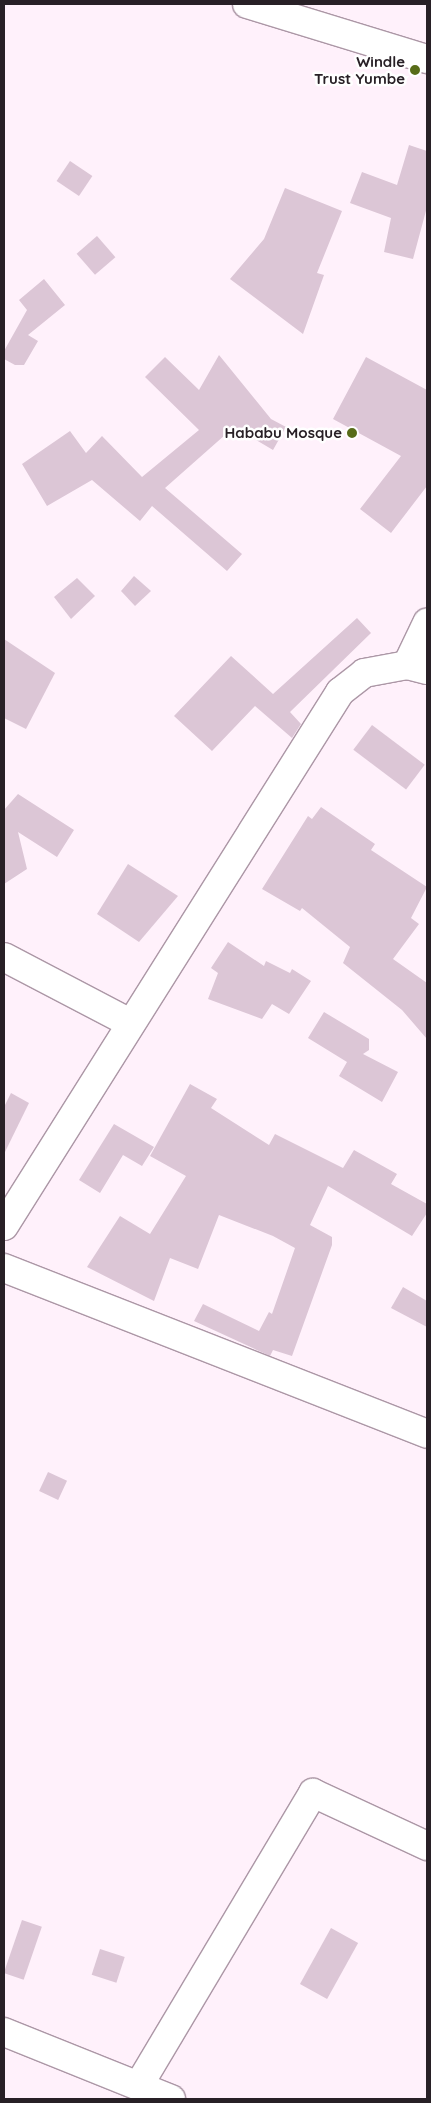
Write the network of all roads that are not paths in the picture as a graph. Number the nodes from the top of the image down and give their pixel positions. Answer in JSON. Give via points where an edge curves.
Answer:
{"nodes":[{"id":1,"x":247,"y":4,"type":"edge"},
{"id":2,"x":427,"y":59,"type":"edge"},
{"id":3,"x":427,"y":623,"type":"edge"},
{"id":4,"x":417,"y":667,"type":"edge"},
{"id":5,"x":4,"y":957,"type":"edge"},
{"id":6,"x":130,"y":1023,"type":"junction"},
{"id":7,"x":4,"y":1226,"type":"edge"},
{"id":8,"x":4,"y":1268,"type":"edge"},
{"id":9,"x":427,"y":1434,"type":"edge"},
{"id":10,"x":427,"y":1846,"type":"edge"},
{"id":11,"x":4,"y":2032,"type":"edge"},
{"id":12,"x":139,"y":2085,"type":"junction"},
{"id":13,"x":171,"y":2099,"type":"edge"}],
"edges":[{"from":1,"to":2,"type":"street"},
{"from":3,"to":4,"type":"street"},
{"from":4,"to":6,"type":"street","via":[[364,673],[340,692]]},
{"from":5,"to":6,"type":"street"},
{"from":6,"to":7,"type":"street"},
{"from":8,"to":9,"type":"street"},
{"from":10,"to":12,"type":"street","via":[[313,1793]]},
{"from":11,"to":12,"type":"street"},
{"from":12,"to":13,"type":"street"}]}
